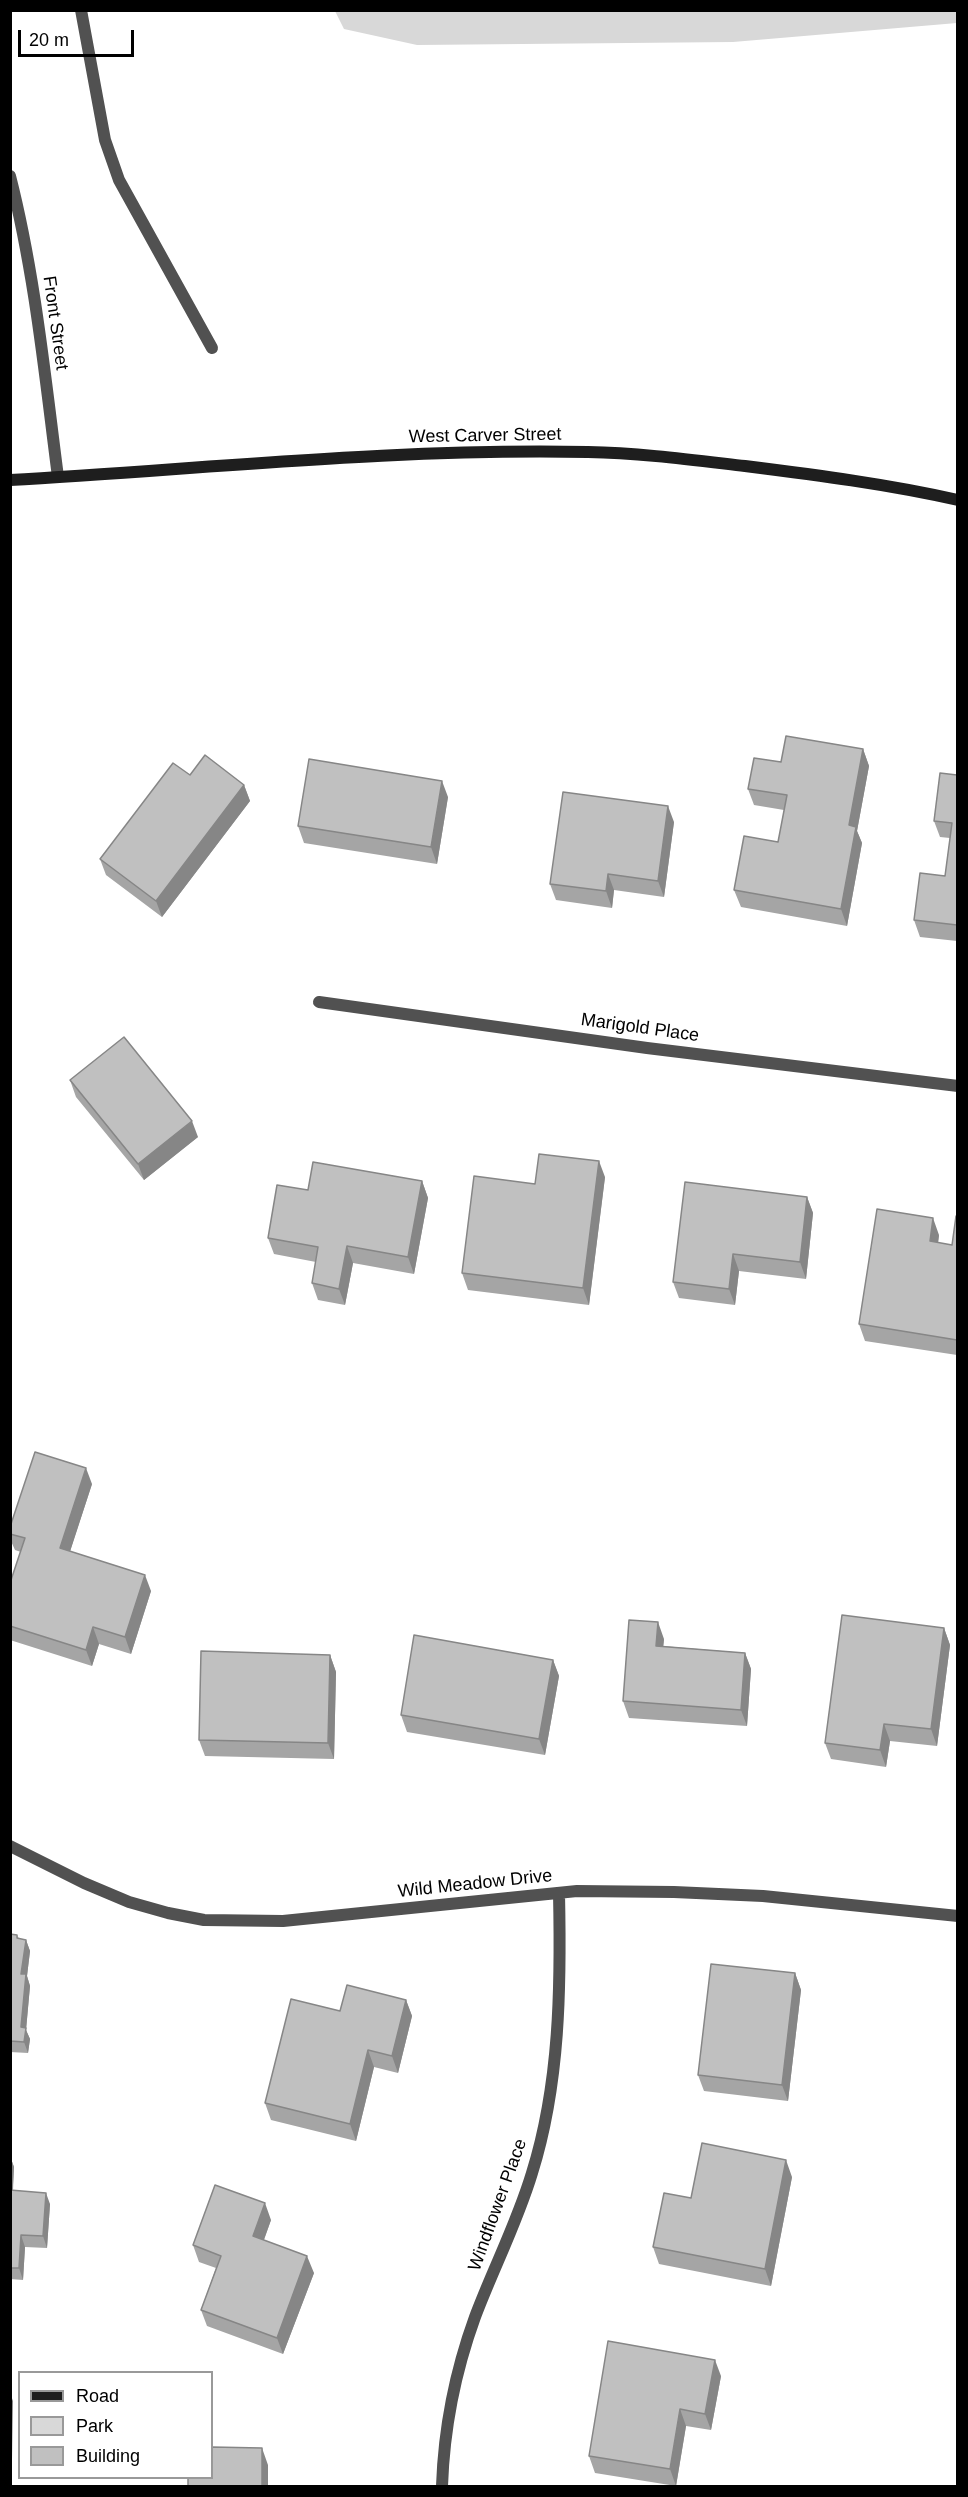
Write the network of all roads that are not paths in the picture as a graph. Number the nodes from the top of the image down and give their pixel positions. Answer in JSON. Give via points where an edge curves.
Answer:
{"nodes":[{"id":1,"x":81,"y":10,"type":"edge"},
{"id":2,"x":10,"y":176,"type":"edge"},
{"id":3,"x":212,"y":348,"type":"dead end"},
{"id":4,"x":58,"y":477,"type":"junction"},
{"id":5,"x":10,"y":480,"type":"edge"},
{"id":6,"x":957,"y":500,"type":"edge"},
{"id":7,"x":319,"y":1002,"type":"dead end"},
{"id":8,"x":957,"y":1086,"type":"edge"},
{"id":9,"x":10,"y":1846,"type":"edge"},
{"id":10,"x":559,"y":1893,"type":"junction"},
{"id":11,"x":957,"y":1916,"type":"edge"},
{"id":12,"x":442,"y":2487,"type":"edge"}],
"edges":[{"from":1,"to":3,"type":"street","via":[[105,140],[118,180]]},
{"from":2,"to":4,"type":"street","name":"Front Street","via":[[35,305]]},
{"from":4,"to":5,"type":"street","name":"West Carver Street"},
{"from":4,"to":6,"type":"street","name":"West Carver Street","via":[[346,457],[590,452],[828,476]]},
{"from":7,"to":8,"type":"street","name":"Marigold Place"},
{"from":9,"to":10,"type":"street","name":"Wild Meadow Drive","via":[[129,1902],[204,1920],[283,1921]]},
{"from":10,"to":11,"type":"street","name":"Wild Meadow Drive","via":[[763,1896]]},
{"from":10,"to":12,"type":"street","name":"Windflower Place","via":[[558,2006],[542,2139],[459,2367],[448,2411]]}]}
